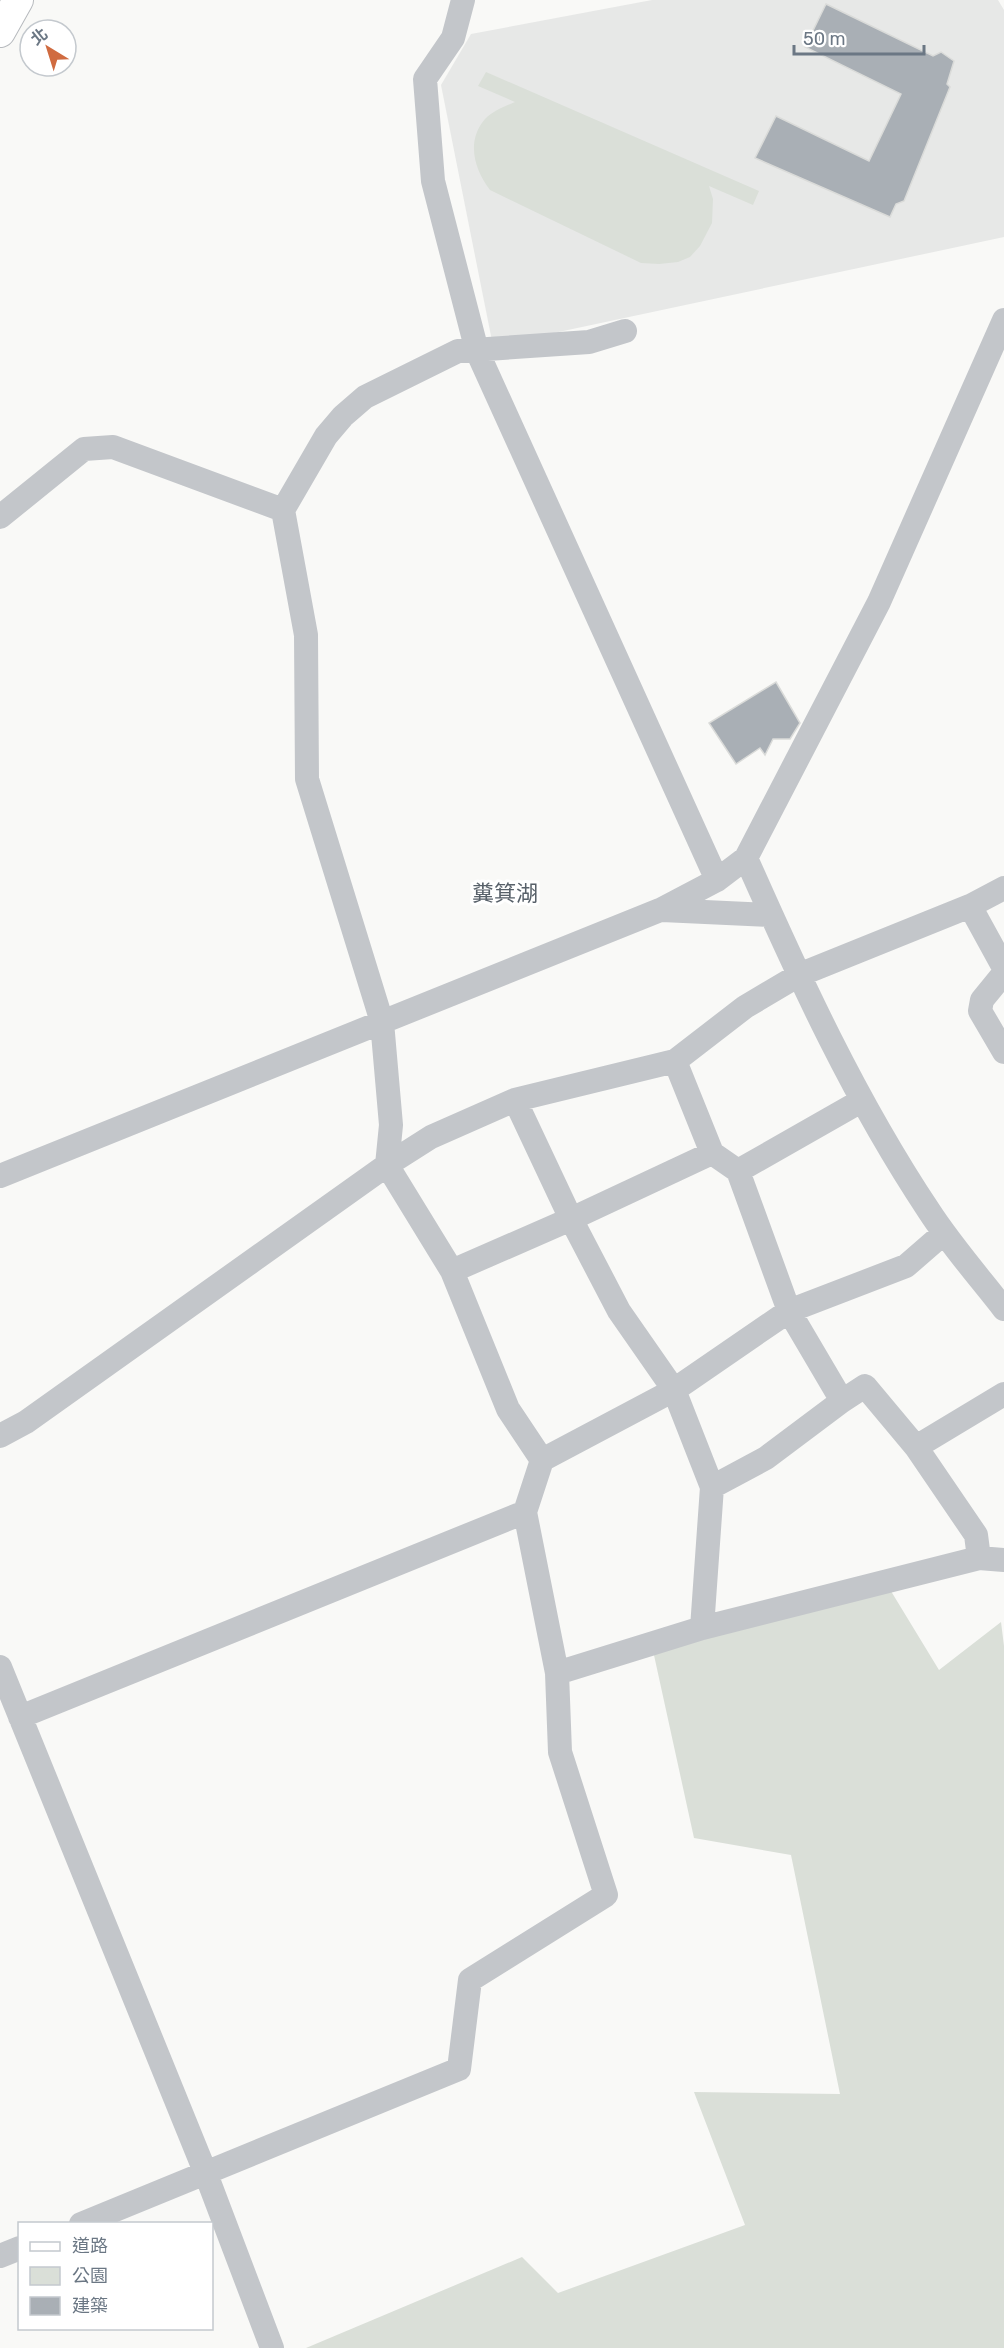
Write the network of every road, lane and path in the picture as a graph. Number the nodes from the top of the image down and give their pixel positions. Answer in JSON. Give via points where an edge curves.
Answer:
{"nodes":[{"id":1,"x":18,"y":0,"type":"edge"},
{"id":2,"x":463,"y":0,"type":"edge"},
{"id":3,"x":0,"y":32,"type":"edge"},
{"id":4,"x":1004,"y":320,"type":"edge"},
{"id":5,"x":625,"y":331,"type":"dead end"},
{"id":6,"x":477,"y":351,"type":"junction"},
{"id":7,"x":283,"y":510,"type":"junction"},
{"id":8,"x":0,"y":517,"type":"edge"},
{"id":9,"x":746,"y":858,"type":"junction"},
{"id":10,"x":717,"y":880,"type":"junction"},
{"id":11,"x":1004,"y":888,"type":"edge"},
{"id":12,"x":970,"y":906,"type":"junction"},
{"id":13,"x":660,"y":910,"type":"junction"},
{"id":14,"x":771,"y":915,"type":"junction"},
{"id":15,"x":1004,"y":968,"type":"edge"},
{"id":16,"x":1004,"y":973,"type":"edge"},
{"id":17,"x":799,"y":975,"type":"junction"},
{"id":18,"x":382,"y":1022,"type":"junction"},
{"id":19,"x":1004,"y":1052,"type":"edge"},
{"id":20,"x":675,"y":1061,"type":"junction"},
{"id":21,"x":515,"y":1100,"type":"junction"},
{"id":22,"x":861,"y":1101,"type":"junction"},
{"id":23,"x":712,"y":1153,"type":"junction"},
{"id":24,"x":387,"y":1165,"type":"junction"},
{"id":25,"x":738,"y":1171,"type":"junction"},
{"id":26,"x":0,"y":1176,"type":"edge"},
{"id":27,"x":571,"y":1219,"type":"junction"},
{"id":28,"x":944,"y":1233,"type":"junction"},
{"id":29,"x":452,"y":1271,"type":"junction"},
{"id":30,"x":1004,"y":1309,"type":"edge"},
{"id":31,"x":789,"y":1311,"type":"junction"},
{"id":32,"x":674,"y":1390,"type":"junction"},
{"id":33,"x":1004,"y":1394,"type":"edge"},
{"id":34,"x":842,"y":1401,"type":"junction"},
{"id":35,"x":0,"y":1436,"type":"edge"},
{"id":36,"x":916,"y":1448,"type":"junction"},
{"id":37,"x":542,"y":1461,"type":"junction"},
{"id":38,"x":712,"y":1487,"type":"junction"},
{"id":39,"x":525,"y":1512,"type":"junction"},
{"id":40,"x":979,"y":1558,"type":"junction"},
{"id":41,"x":1004,"y":1560,"type":"edge"},
{"id":42,"x":702,"y":1628,"type":"junction"},
{"id":43,"x":0,"y":1667,"type":"edge"},
{"id":44,"x":557,"y":1673,"type":"junction"},
{"id":45,"x":20,"y":1717,"type":"junction"},
{"id":46,"x":206,"y":2174,"type":"junction"},
{"id":47,"x":84,"y":2222,"type":"edge"},
{"id":48,"x":18,"y":2249,"type":"edge"},
{"id":49,"x":0,"y":2256,"type":"edge"},
{"id":50,"x":272,"y":2348,"type":"edge"}],
"edges":[{"from":1,"to":3,"type":"main road"},
{"from":2,"to":6,"type":"street","via":[[453,38],[426,79],[433,181]]},
{"from":4,"to":9,"type":"street","via":[[879,602]]},
{"from":5,"to":6,"type":"street","via":[[589,342]]},
{"from":6,"to":7,"type":"street","via":[[458,351],[356,404],[326,436]]},
{"from":6,"to":10,"type":"street"},
{"from":7,"to":8,"type":"street","via":[[113,447],[84,449]]},
{"from":7,"to":18,"type":"street","via":[[306,635],[307,779]]},
{"from":9,"to":10,"type":"street"},
{"from":9,"to":14,"type":"street"},
{"from":10,"to":13,"type":"street"},
{"from":11,"to":12,"type":"street"},
{"from":12,"to":15,"type":"street"},
{"from":12,"to":17,"type":"street"},
{"from":13,"to":14,"type":"street"},
{"from":13,"to":18,"type":"street"},
{"from":14,"to":17,"type":"street"},
{"from":16,"to":19,"type":"street","via":[[982,1000],[980,1011]]},
{"from":17,"to":20,"type":"street","via":[[745,1006]]},
{"from":17,"to":22,"type":"street"},
{"from":18,"to":24,"type":"street","via":[[391,1125]]},
{"from":18,"to":26,"type":"street"},
{"from":20,"to":21,"type":"street"},
{"from":20,"to":23,"type":"street"},
{"from":21,"to":24,"type":"street","via":[[431,1137]]},
{"from":21,"to":27,"type":"street"},
{"from":22,"to":25,"type":"street"},
{"from":22,"to":28,"type":"street"},
{"from":23,"to":25,"type":"street"},
{"from":23,"to":27,"type":"street"},
{"from":24,"to":29,"type":"street"},
{"from":24,"to":35,"type":"street","via":[[26,1422]]},
{"from":25,"to":31,"type":"street"},
{"from":27,"to":29,"type":"street"},
{"from":27,"to":32,"type":"street","via":[[619,1311]]},
{"from":28,"to":30,"type":"street"},
{"from":28,"to":31,"type":"street","via":[[906,1266]]},
{"from":29,"to":37,"type":"street","via":[[508,1409]]},
{"from":31,"to":32,"type":"street"},
{"from":31,"to":34,"type":"street"},
{"from":32,"to":37,"type":"street"},
{"from":32,"to":38,"type":"street"},
{"from":33,"to":36,"type":"street"},
{"from":34,"to":36,"type":"street","via":[[865,1386]]},
{"from":34,"to":38,"type":"street","via":[[766,1458]]},
{"from":36,"to":40,"type":"street","via":[[976,1534]]},
{"from":37,"to":39,"type":"street"},
{"from":38,"to":42,"type":"street"},
{"from":39,"to":44,"type":"street"},
{"from":39,"to":45,"type":"street"},
{"from":40,"to":41,"type":"street"},
{"from":40,"to":42,"type":"street"},
{"from":42,"to":44,"type":"street"},
{"from":43,"to":45,"type":"street"},
{"from":44,"to":46,"type":"street","via":[[560,1752],[606,1895],[470,1980],[459,2069]]},
{"from":45,"to":46,"type":"street"},
{"from":46,"to":47,"type":"street"},
{"from":46,"to":50,"type":"street"},
{"from":48,"to":49,"type":"street"}]}
